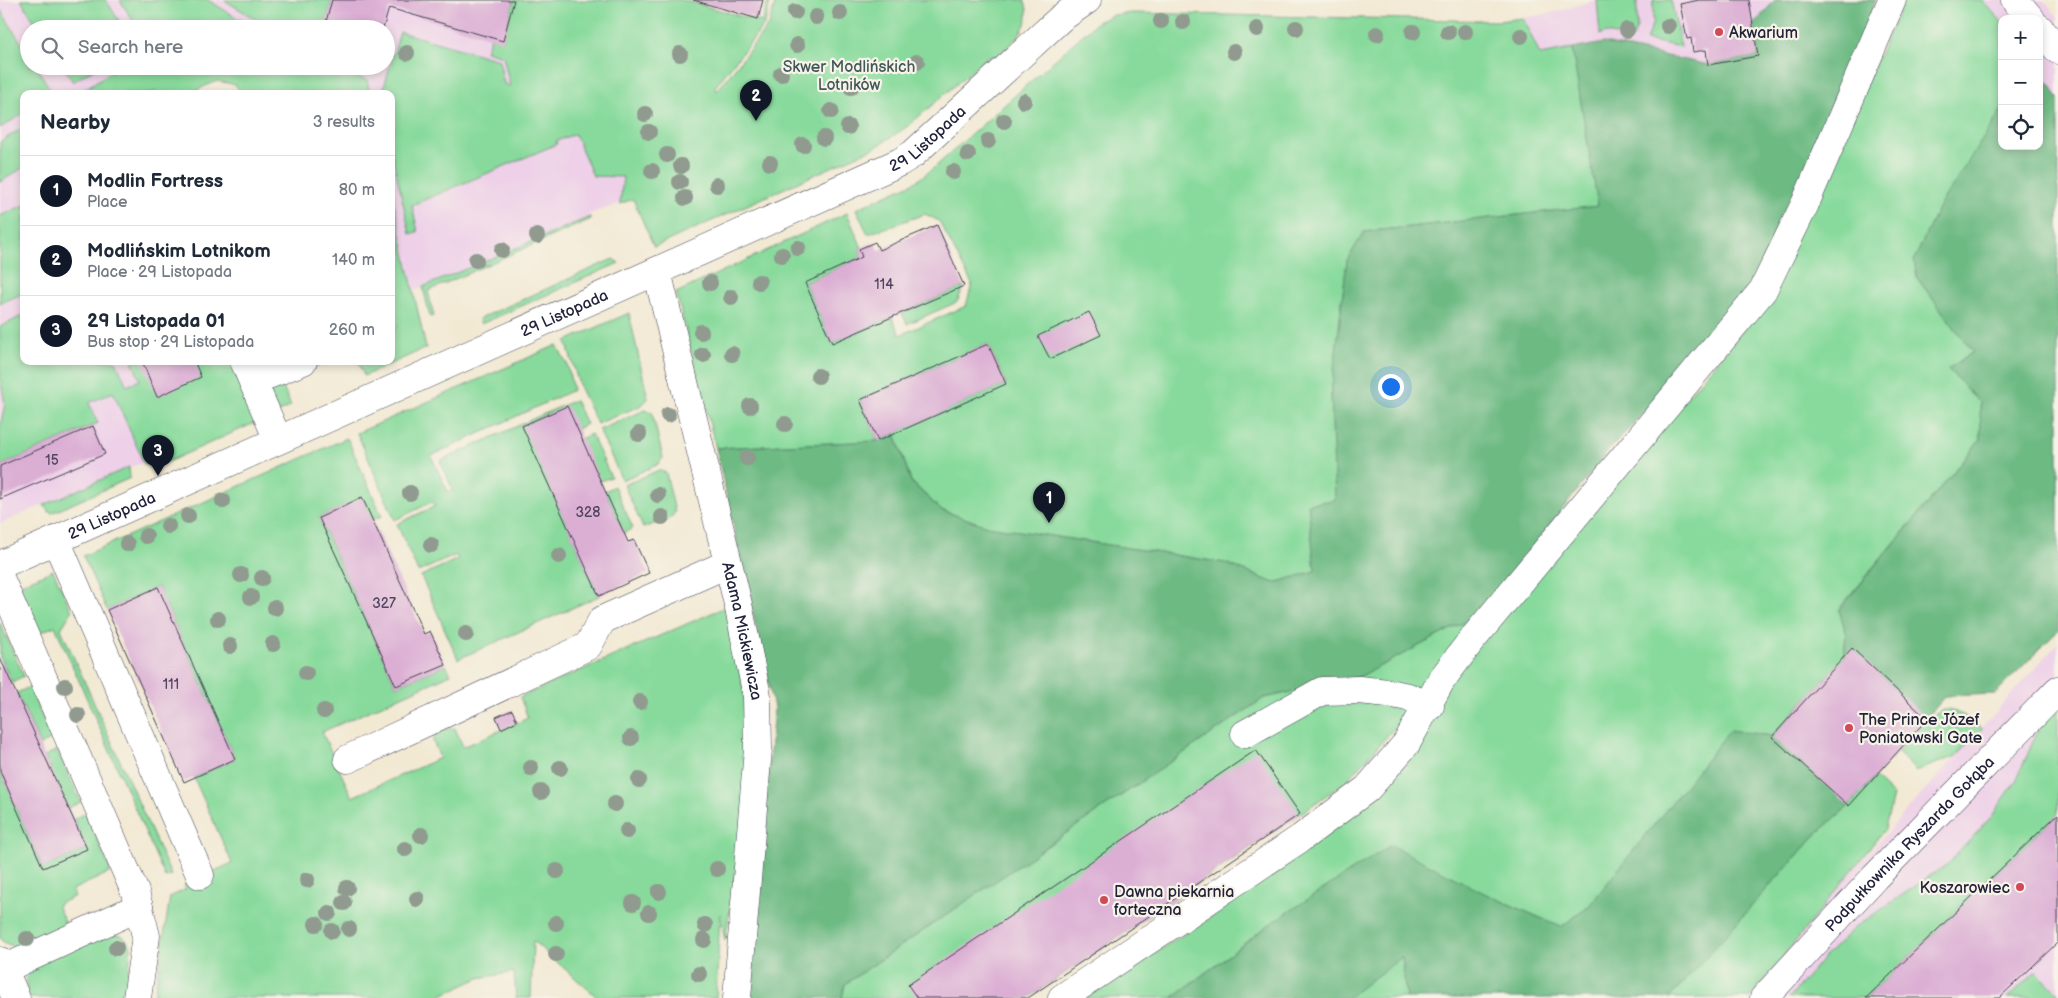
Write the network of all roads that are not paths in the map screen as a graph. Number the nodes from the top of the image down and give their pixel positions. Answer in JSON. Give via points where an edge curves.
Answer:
{"nodes":[{"id":1,"x":1087,"y":0,"type":"edge"},
{"id":2,"x":1892,"y":0,"type":"edge"},
{"id":3,"x":2015,"y":0,"type":"edge"},
{"id":4,"x":2028,"y":15,"type":"edge"},
{"id":5,"x":2043,"y":33,"type":"edge"},
{"id":6,"x":2058,"y":50,"type":"edge"},
{"id":7,"x":657,"y":271,"type":"junction"},
{"id":8,"x":281,"y":365,"type":"edge"},
{"id":9,"x":248,"y":371,"type":"edge"},
{"id":10,"x":278,"y":440,"type":"junction"},
{"id":11,"x":56,"y":540,"type":"junction"},
{"id":12,"x":727,"y":564,"type":"junction"},
{"id":13,"x":0,"y":565,"type":"edge"},
{"id":14,"x":0,"y":578,"type":"edge"},
{"id":15,"x":2058,"y":690,"type":"edge"},
{"id":16,"x":1430,"y":706,"type":"junction"},
{"id":17,"x":1245,"y":734,"type":"dead end"},
{"id":18,"x":348,"y":759,"type":"dead end"},
{"id":19,"x":200,"y":875,"type":"dead end"},
{"id":20,"x":139,"y":907,"type":"junction"},
{"id":21,"x":2,"y":965,"type":"edge"},
{"id":22,"x":16,"y":998,"type":"edge"},
{"id":23,"x":137,"y":998,"type":"edge"},
{"id":24,"x":737,"y":998,"type":"edge"},
{"id":25,"x":1062,"y":998,"type":"edge"},
{"id":26,"x":1764,"y":998,"type":"edge"}],
"edges":[{"from":1,"to":7,"type":"street","name":"29 Listopada","via":[[1061,18],[913,154]]},
{"from":2,"to":16,"type":"street","via":[[1805,204],[1763,290],[1471,641],[1442,679]]},
{"from":3,"to":4,"type":"street"},
{"from":5,"to":6,"type":"street"},
{"from":7,"to":10,"type":"street","name":"29 Listopada"},
{"from":7,"to":12,"type":"street","name":"Adama Mickiewicza"},
{"from":8,"to":9,"type":"street"},
{"from":9,"to":10,"type":"street"},
{"from":10,"to":11,"type":"street","name":"29 Listopada"},
{"from":11,"to":13,"type":"street","name":"29 Listopada"},
{"from":11,"to":19,"type":"street"},
{"from":12,"to":18,"type":"street","via":[[602,620],[588,646]]},
{"from":12,"to":24,"type":"street","name":"Adama Mickiewicza","via":[[757,696],[758,740]]},
{"from":14,"to":20,"type":"street"},
{"from":15,"to":26,"type":"street","name":"Podpułkownika Ryszarda Gołąba"},
{"from":16,"to":17,"type":"street","via":[[1388,693],[1322,691]]},
{"from":16,"to":25,"type":"street","via":[[1406,744],[1358,797]]},
{"from":20,"to":21,"type":"street"},
{"from":20,"to":23,"type":"street","via":[[146,936]]},
{"from":21,"to":22,"type":"street"}]}
